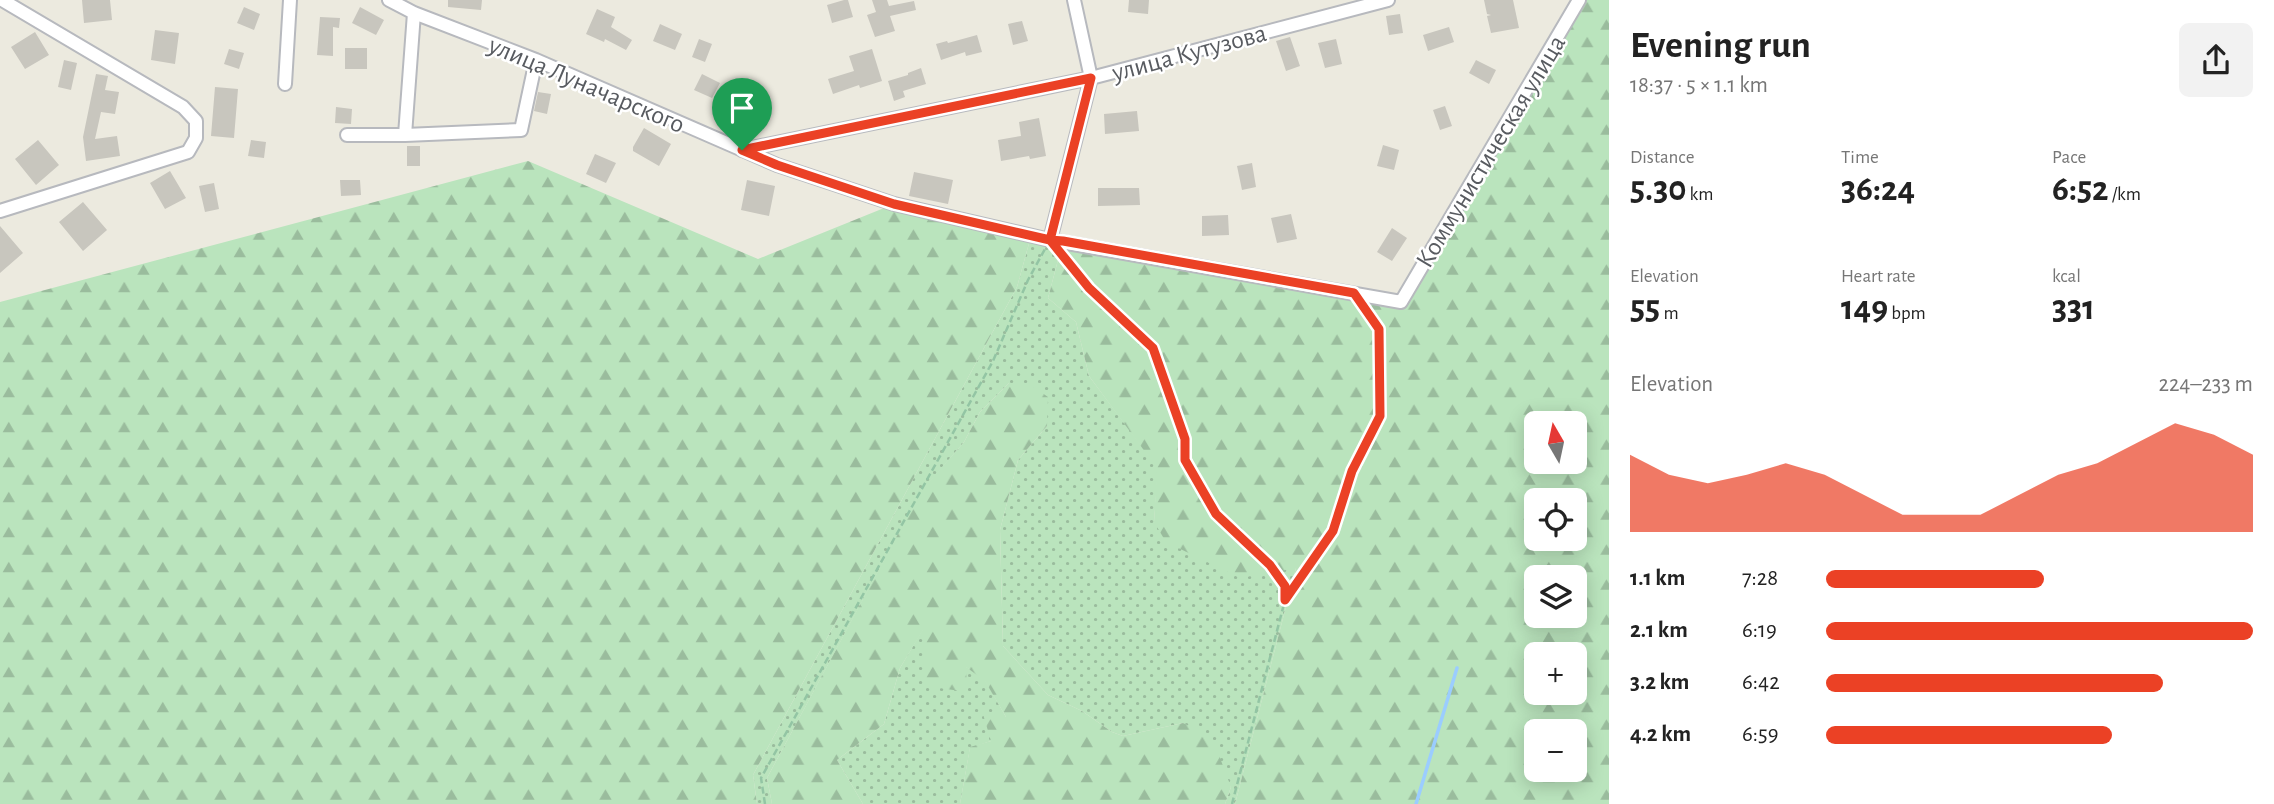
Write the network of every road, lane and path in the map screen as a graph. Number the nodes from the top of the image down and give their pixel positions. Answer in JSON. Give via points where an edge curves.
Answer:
{"nodes":[{"id":1,"x":2,"y":0,"type":"edge"},
{"id":2,"x":290,"y":0,"type":"edge"},
{"id":3,"x":389,"y":0,"type":"edge"},
{"id":4,"x":1074,"y":0,"type":"edge"},
{"id":5,"x":1388,"y":0,"type":"edge"},
{"id":6,"x":1578,"y":0,"type":"edge"},
{"id":7,"x":414,"y":13,"type":"junction"},
{"id":8,"x":536,"y":60,"type":"junction"},
{"id":9,"x":1091,"y":78,"type":"junction"},
{"id":10,"x":285,"y":84,"type":"dead end"},
{"id":11,"x":347,"y":135,"type":"dead end"},
{"id":12,"x":405,"y":135,"type":"junction"},
{"id":13,"x":742,"y":150,"type":"junction"},
{"id":14,"x":0,"y":211,"type":"edge"},
{"id":15,"x":1050,"y":240,"type":"junction"},
{"id":16,"x":1354,"y":293,"type":"junction"},
{"id":17,"x":1401,"y":302,"type":"joint"},
{"id":18,"x":1285,"y":600,"type":"junction"},
{"id":19,"x":765,"y":804,"type":"edge"},
{"id":20,"x":1232,"y":804,"type":"edge"}],
"edges":[{"from":1,"to":14,"type":"street","via":[[183,107],[196,121],[196,138],[188,152]]},
{"from":2,"to":10,"type":"street"},
{"from":3,"to":7,"type":"street","name":"улица Луначарского"},
{"from":4,"to":9,"type":"street"},
{"from":5,"to":9,"type":"street","name":"улица Кутузова"},
{"from":6,"to":17,"type":"street","name":"Коммунистическая улица"},
{"from":7,"to":8,"type":"street","name":"улица Луначарского"},
{"from":7,"to":12,"type":"street"},
{"from":8,"to":12,"type":"street","via":[[520,130]]},
{"from":8,"to":13,"type":"street","name":"улица Луначарского"},
{"from":9,"to":13,"type":"street","name":"улица Кутузова"},
{"from":9,"to":15,"type":"street"},
{"from":11,"to":12,"type":"street"},
{"from":13,"to":15,"type":"street","name":"улица Луначарского","via":[[894,204]]},
{"from":15,"to":16,"type":"street","name":"улица Луначарского"},
{"from":15,"to":18,"type":"path","via":[[1089,288],[1153,348],[1185,439],[1185,460],[1216,514],[1270,565],[1285,586]]},
{"from":15,"to":19,"type":"path","via":[[993,361],[761,778]]},
{"from":16,"to":17,"type":"street","name":"улица Луначарского"},
{"from":16,"to":18,"type":"path","via":[[1379,329],[1380,416],[1352,471],[1333,531]]},
{"from":18,"to":20,"type":"path"}]}
